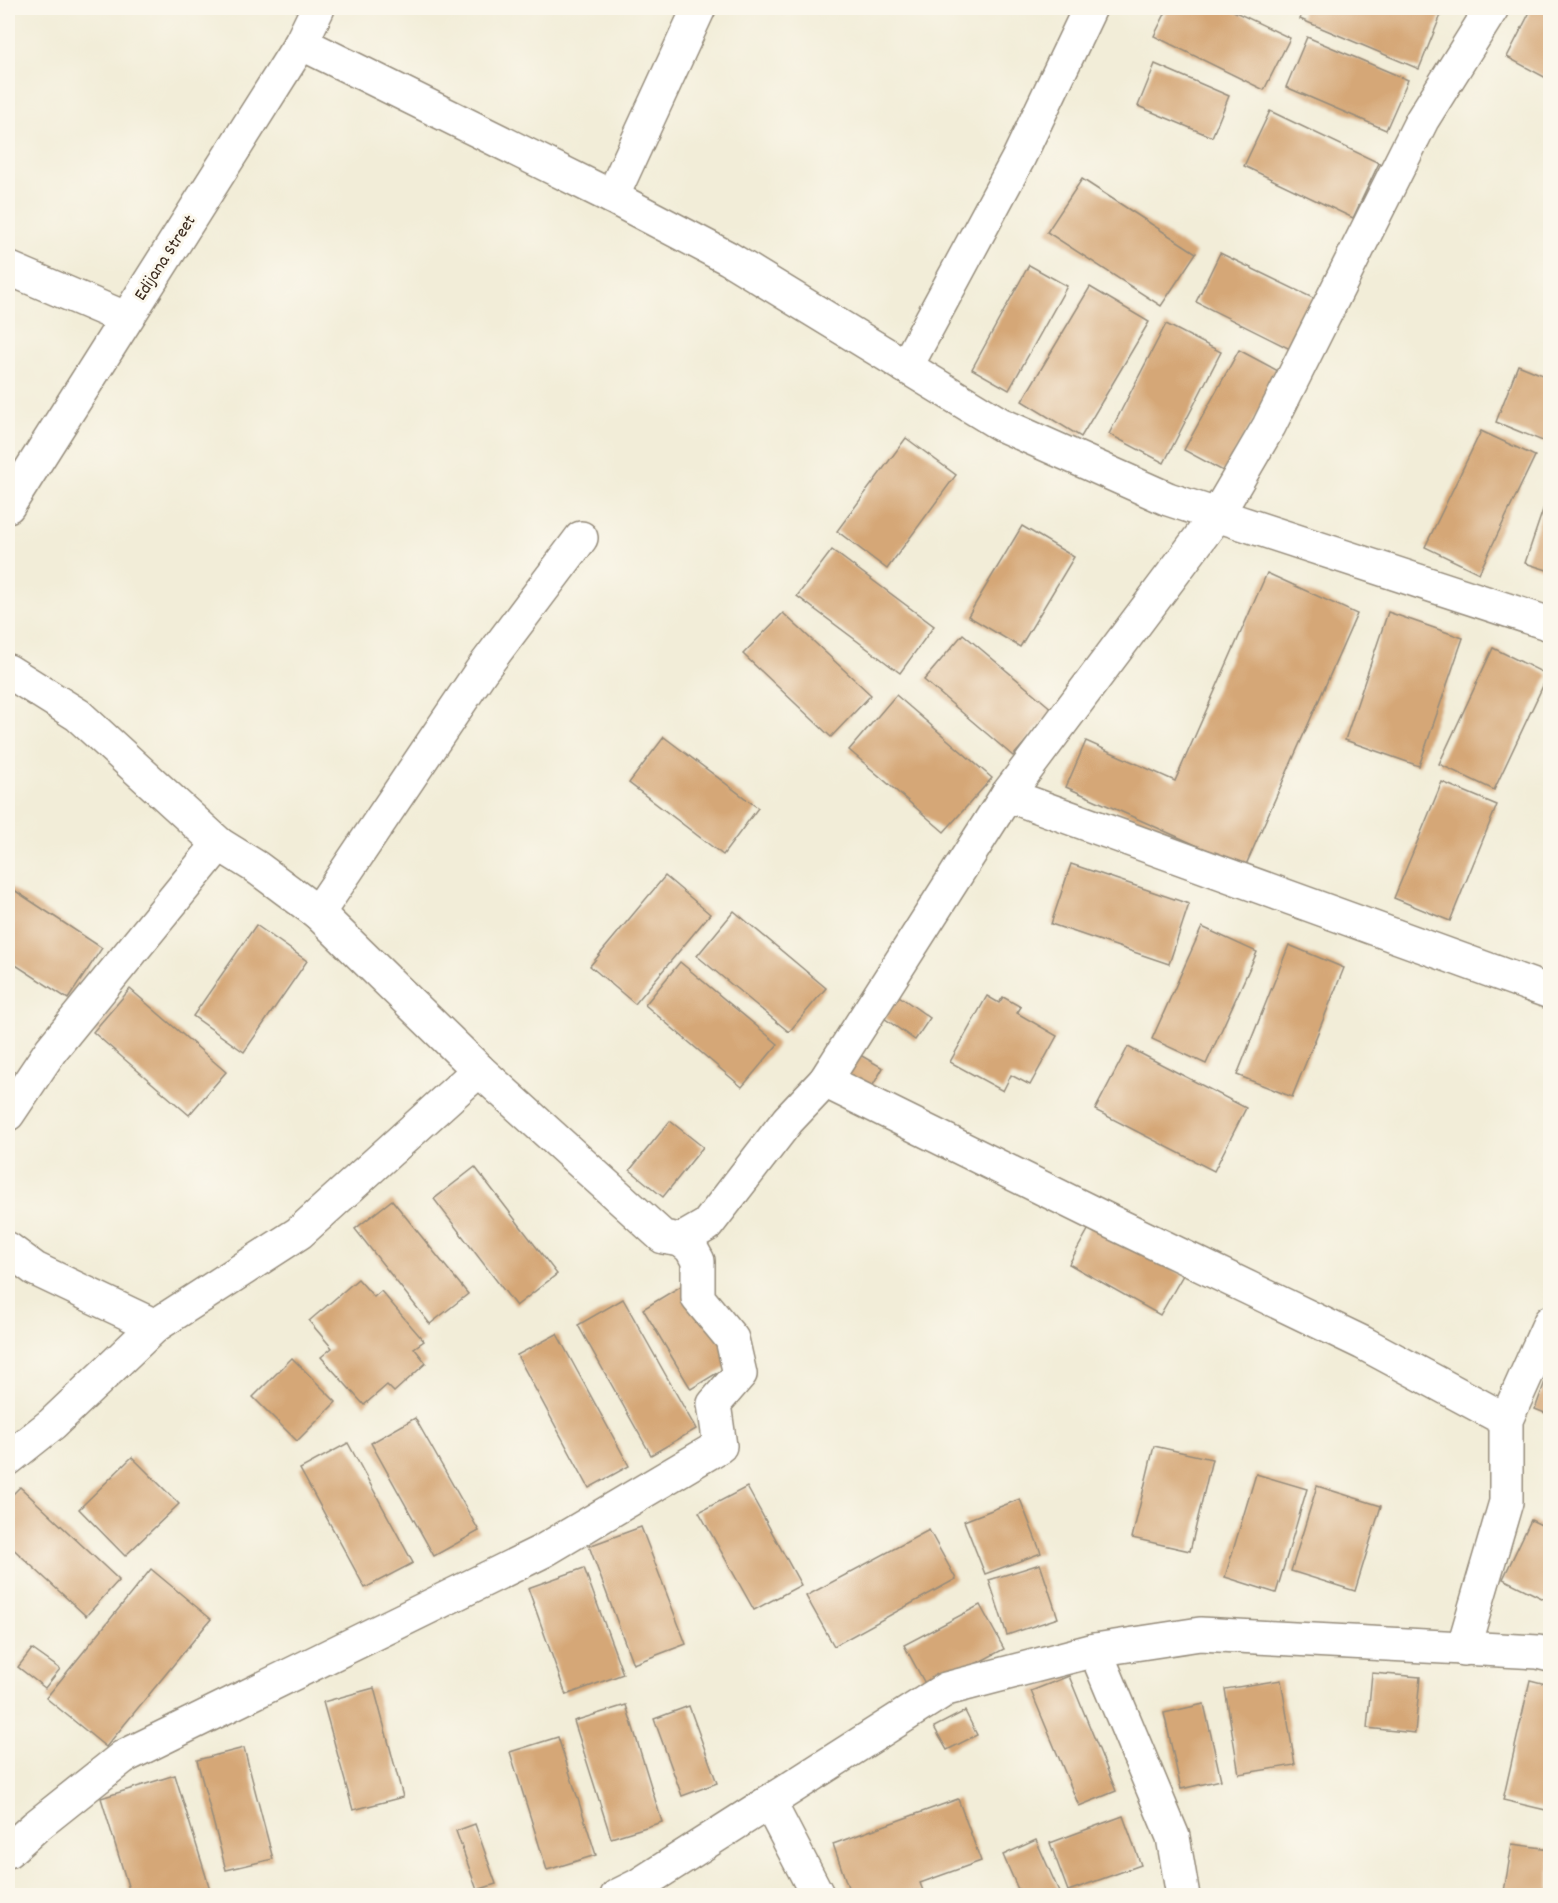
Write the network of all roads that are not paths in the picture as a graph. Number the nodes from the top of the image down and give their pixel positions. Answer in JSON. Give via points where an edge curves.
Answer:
{"nodes":[{"id":1,"x":318,"y":8,"type":"edge"},
{"id":2,"x":699,"y":8,"type":"edge"},
{"id":3,"x":1090,"y":8,"type":"edge"},
{"id":4,"x":1491,"y":8,"type":"edge"},
{"id":5,"x":301,"y":43,"type":"junction"},
{"id":6,"x":612,"y":197,"type":"junction"},
{"id":7,"x":8,"y":268,"type":"edge"},
{"id":8,"x":125,"y":318,"type":"junction"},
{"id":9,"x":906,"y":367,"type":"junction"},
{"id":10,"x":8,"y":506,"type":"edge"},
{"id":11,"x":1218,"y":515,"type":"junction"},
{"id":12,"x":580,"y":538,"type":"dead end"},
{"id":13,"x":1551,"y":624,"type":"edge"},
{"id":14,"x":8,"y":671,"type":"edge"},
{"id":15,"x":1007,"y":795,"type":"junction"},
{"id":16,"x":219,"y":844,"type":"junction"},
{"id":17,"x":318,"y":913,"type":"junction"},
{"id":18,"x":1551,"y":992,"type":"edge"},
{"id":19,"x":479,"y":1070,"type":"junction"},
{"id":20,"x":825,"y":1081,"type":"junction"},
{"id":21,"x":8,"y":1114,"type":"edge"},
{"id":22,"x":681,"y":1240,"type":"junction"},
{"id":23,"x":8,"y":1249,"type":"edge"},
{"id":24,"x":1551,"y":1322,"type":"edge"},
{"id":25,"x":155,"y":1326,"type":"junction"},
{"id":26,"x":1506,"y":1420,"type":"junction"},
{"id":27,"x":8,"y":1459,"type":"edge"},
{"id":28,"x":1463,"y":1649,"type":"junction"},
{"id":29,"x":1095,"y":1650,"type":"junction"},
{"id":30,"x":1551,"y":1655,"type":"edge"},
{"id":31,"x":770,"y":1802,"type":"junction"},
{"id":32,"x":8,"y":1851,"type":"edge"},
{"id":33,"x":617,"y":1896,"type":"edge"},
{"id":34,"x":818,"y":1896,"type":"edge"},
{"id":35,"x":1183,"y":1896,"type":"edge"}],
"edges":[{"from":1,"to":5,"type":"street","name":"Edijana Street"},
{"from":2,"to":6,"type":"street"},
{"from":3,"to":9,"type":"street","via":[[1018,159]]},
{"from":4,"to":11,"type":"street","via":[[1422,120],[1269,426]]},
{"from":5,"to":6,"type":"street"},
{"from":5,"to":8,"type":"street","name":"Edijana Street"},
{"from":6,"to":9,"type":"street","via":[[728,258]]},
{"from":7,"to":8,"type":"street"},
{"from":8,"to":10,"type":"street","name":"Edijana Street"},
{"from":9,"to":11,"type":"street","via":[[1000,424],[1168,499]]},
{"from":11,"to":13,"type":"street"},
{"from":11,"to":15,"type":"street"},
{"from":12,"to":17,"type":"street","via":[[480,671]]},
{"from":14,"to":16,"type":"street","via":[[78,715]]},
{"from":15,"to":18,"type":"street"},
{"from":15,"to":20,"type":"street"},
{"from":16,"to":17,"type":"street"},
{"from":16,"to":21,"type":"street","via":[[51,1050]]},
{"from":17,"to":19,"type":"street"},
{"from":19,"to":22,"type":"street","via":[[663,1238]]},
{"from":19,"to":25,"type":"street","via":[[299,1233]]},
{"from":20,"to":22,"type":"street","via":[[788,1120],[707,1225]]},
{"from":20,"to":26,"type":"street","via":[[1363,1342]]},
{"from":22,"to":32,"type":"street","via":[[698,1261],[698,1298],[732,1339],[740,1374],[714,1404],[720,1446],[543,1551],[123,1757]]},
{"from":23,"to":25,"type":"street","via":[[35,1269]]},
{"from":24,"to":26,"type":"street"},
{"from":25,"to":27,"type":"street","via":[[52,1424]]},
{"from":26,"to":28,"type":"street","via":[[1506,1502]]},
{"from":28,"to":29,"type":"street","via":[[1200,1634]]},
{"from":28,"to":30,"type":"street"},
{"from":29,"to":31,"type":"street","via":[[946,1689]]},
{"from":29,"to":35,"type":"street","via":[[1173,1837]]},
{"from":31,"to":33,"type":"street"},
{"from":31,"to":34,"type":"street"}]}
